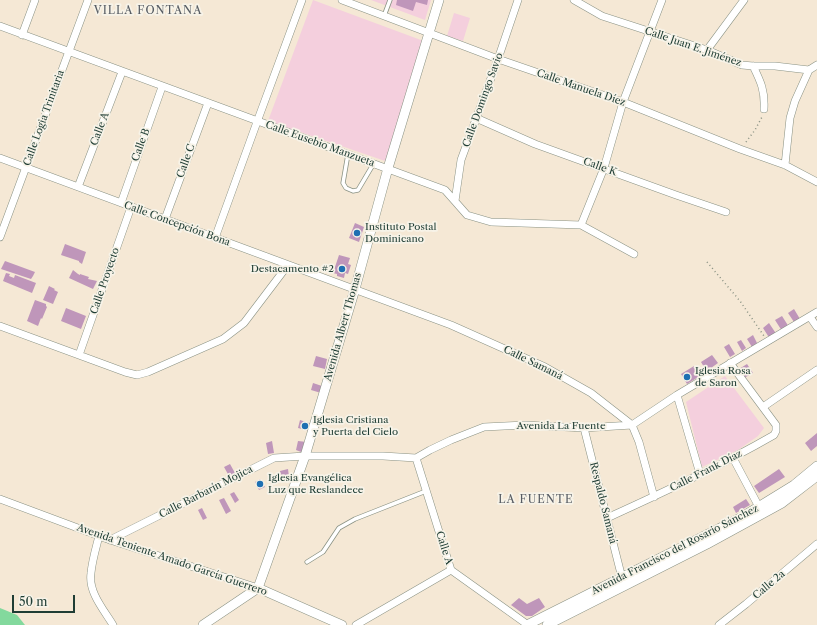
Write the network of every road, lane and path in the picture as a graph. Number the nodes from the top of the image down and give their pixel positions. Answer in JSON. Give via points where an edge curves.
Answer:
{"nodes":[{"id":1,"x":35,"y":0,"type":"edge"},
{"id":2,"x":88,"y":0,"type":"edge"},
{"id":3,"x":302,"y":0,"type":"edge"},
{"id":4,"x":342,"y":0,"type":"edge"},
{"id":5,"x":390,"y":0,"type":"edge"},
{"id":6,"x":439,"y":0,"type":"edge"},
{"id":7,"x":518,"y":0,"type":"edge"},
{"id":8,"x":574,"y":0,"type":"edge"},
{"id":9,"x":662,"y":0,"type":"edge"},
{"id":10,"x":744,"y":0,"type":"edge"},
{"id":11,"x":384,"y":16,"type":"junction"},
{"id":12,"x":0,"y":26,"type":"edge"},
{"id":13,"x":429,"y":32,"type":"junction"},
{"id":14,"x":650,"y":33,"type":"junction"},
{"id":15,"x":22,"y":35,"type":"junction"},
{"id":16,"x":707,"y":50,"type":"junction"},
{"id":17,"x":69,"y":52,"type":"junction"},
{"id":18,"x":498,"y":59,"type":"junction"},
{"id":19,"x":817,"y":65,"type":"edge"},
{"id":20,"x":753,"y":66,"type":"junction"},
{"id":21,"x":809,"y":70,"type":"junction"},
{"id":22,"x":122,"y":72,"type":"junction"},
{"id":23,"x":162,"y":87,"type":"junction"},
{"id":24,"x":623,"y":102,"type":"junction"},
{"id":25,"x":208,"y":103,"type":"junction"},
{"id":26,"x":764,"y":109,"type":"joint"},
{"id":27,"x":476,"y":118,"type":"junction"},
{"id":28,"x":257,"y":122,"type":"junction"},
{"id":29,"x":740,"y":149,"type":"junction"},
{"id":30,"x":348,"y":154,"type":"junction"},
{"id":31,"x":0,"y":158,"type":"edge"},
{"id":32,"x":374,"y":163,"type":"junction"},
{"id":33,"x":785,"y":165,"type":"junction"},
{"id":34,"x":26,"y":168,"type":"junction"},
{"id":35,"x":388,"y":168,"type":"junction"},
{"id":36,"x":604,"y":168,"type":"junction"},
{"id":37,"x":817,"y":182,"type":"edge"},
{"id":38,"x":78,"y":187,"type":"junction"},
{"id":39,"x":455,"y":201,"type":"junction"},
{"id":40,"x":120,"y":203,"type":"junction"},
{"id":41,"x":131,"y":207,"type":"junction"},
{"id":42,"x":726,"y":212,"type":"dead end"},
{"id":43,"x":165,"y":220,"type":"junction"},
{"id":44,"x":581,"y":225,"type":"junction"},
{"id":45,"x":0,"y":237,"type":"edge"},
{"id":46,"x":215,"y":238,"type":"junction"},
{"id":47,"x":634,"y":254,"type":"dead end"},
{"id":48,"x":707,"y":262,"type":"dead end"},
{"id":49,"x":288,"y":265,"type":"junction"},
{"id":50,"x":355,"y":289,"type":"junction"},
{"id":51,"x":817,"y":312,"type":"edge"},
{"id":52,"x":810,"y":317,"type":"junction"},
{"id":53,"x":0,"y":326,"type":"edge"},
{"id":54,"x":817,"y":327,"type":"edge"},
{"id":55,"x":768,"y":342,"type":"junction"},
{"id":56,"x":79,"y":355,"type":"junction"},
{"id":57,"x":730,"y":363,"type":"junction"},
{"id":58,"x":817,"y":370,"type":"edge"},
{"id":59,"x":677,"y":396,"type":"junction"},
{"id":60,"x":763,"y":407,"type":"junction"},
{"id":61,"x":632,"y":425,"type":"junction"},
{"id":62,"x":584,"y":428,"type":"junction"},
{"id":63,"x":305,"y":456,"type":"junction"},
{"id":64,"x":416,"y":458,"type":"junction"},
{"id":65,"x":733,"y":458,"type":"junction"},
{"id":66,"x":817,"y":466,"type":"edge"},
{"id":67,"x":700,"y":474,"type":"junction"},
{"id":68,"x":817,"y":476,"type":"edge"},
{"id":69,"x":426,"y":492,"type":"junction"},
{"id":70,"x":654,"y":497,"type":"junction"},
{"id":71,"x":0,"y":499,"type":"edge"},
{"id":72,"x":759,"y":507,"type":"junction"},
{"id":73,"x":607,"y":518,"type":"junction"},
{"id":74,"x":99,"y":536,"type":"junction"},
{"id":75,"x":110,"y":540,"type":"junction"},
{"id":76,"x":817,"y":544,"type":"edge"},
{"id":77,"x":307,"y":562,"type":"dead end"},
{"id":78,"x":451,"y":570,"type":"junction"},
{"id":79,"x":622,"y":578,"type":"junction"},
{"id":80,"x":258,"y":588,"type":"junction"},
{"id":81,"x":113,"y":625,"type":"edge"},
{"id":82,"x":203,"y":625,"type":"edge"},
{"id":83,"x":342,"y":625,"type":"edge"},
{"id":84,"x":356,"y":625,"type":"edge"},
{"id":85,"x":528,"y":625,"type":"edge"},
{"id":86,"x":547,"y":625,"type":"edge"},
{"id":87,"x":720,"y":625,"type":"edge"}],
"edges":[{"from":1,"to":15,"type":"street"},
{"from":2,"to":17,"type":"street","name":"Calle Logia Trinitaria"},
{"from":3,"to":28,"type":"street"},
{"from":4,"to":11,"type":"street","name":"Calle Manuela Díez"},
{"from":5,"to":11,"type":"lane"},
{"from":6,"to":13,"type":"main road","name":"Avenida Albert Thomas"},
{"from":7,"to":18,"type":"street","name":"Calle Domingo Savio"},
{"from":8,"to":14,"type":"street","name":"Calle Juan E. Jiménez","via":[[602,16]]},
{"from":9,"to":14,"type":"street"},
{"from":10,"to":16,"type":"street"},
{"from":11,"to":13,"type":"street","name":"Calle Manuela Díez"},
{"from":12,"to":15,"type":"street","name":"Calle Eusebio Manzueta"},
{"from":13,"to":18,"type":"street","name":"Calle Manuela Díez"},
{"from":13,"to":35,"type":"main road","name":"Avenida Albert Thomas"},
{"from":14,"to":16,"type":"street","name":"Calle Juan E. Jiménez"},
{"from":14,"to":24,"type":"street"},
{"from":15,"to":17,"type":"street","name":"Calle Eusebio Manzueta"},
{"from":16,"to":20,"type":"street","name":"Calle Juan E. Jiménez","via":[[742,65]]},
{"from":17,"to":22,"type":"street","name":"Calle Eusebio Manzueta"},
{"from":17,"to":34,"type":"street","name":"Calle Logia Trinitaria"},
{"from":18,"to":24,"type":"street","name":"Calle Manuela Díez"},
{"from":18,"to":27,"type":"street","name":"Calle Domingo Savio"},
{"from":19,"to":21,"type":"street"},
{"from":20,"to":21,"type":"street","name":"Calle Juan E. Jiménez"},
{"from":20,"to":26,"type":"street","via":[[762,83]]},
{"from":21,"to":33,"type":"street","via":[[790,118]]},
{"from":22,"to":23,"type":"street","name":"Calle Eusebio Manzueta"},
{"from":22,"to":38,"type":"street","name":"Calle A"},
{"from":23,"to":25,"type":"street","name":"Calle Eusebio Manzueta"},
{"from":23,"to":40,"type":"street","name":"Calle B"},
{"from":24,"to":29,"type":"street","name":"Calle Manuela Díez"},
{"from":24,"to":36,"type":"street"},
{"from":25,"to":28,"type":"street","name":"Calle Eusebio Manzueta"},
{"from":25,"to":43,"type":"street","name":"Calle C"},
{"from":26,"to":29,"type":"path","via":[[762,119]]},
{"from":27,"to":36,"type":"street","name":"Calle K","via":[[535,144]]},
{"from":27,"to":39,"type":"street","name":"Calle Domingo Savio","via":[[461,160]]},
{"from":28,"to":30,"type":"street","name":"Calle Eusebio Manzueta"},
{"from":28,"to":46,"type":"street"},
{"from":29,"to":33,"type":"street","name":"Calle Manuela Díez"},
{"from":30,"to":32,"type":"street","name":"Calle Eusebio Manzueta"},
{"from":30,"to":32,"type":"lane","via":[[343,183],[346,188],[353,191],[358,190]]},
{"from":31,"to":34,"type":"street","name":"Calle Concepción Bona"},
{"from":32,"to":35,"type":"street","name":"Calle Eusebio Manzueta"},
{"from":33,"to":37,"type":"street","name":"Calle Manuela Díez"},
{"from":34,"to":38,"type":"street","name":"Calle Concepción Bona"},
{"from":34,"to":45,"type":"street","name":"Calle Logia Trinitaria"},
{"from":35,"to":39,"type":"street","name":"Calle Eusebio Manzueta","via":[[445,190]]},
{"from":35,"to":50,"type":"main road","name":"Avenida Albert Thomas"},
{"from":36,"to":42,"type":"street","name":"Calle K"},
{"from":36,"to":44,"type":"street"},
{"from":38,"to":40,"type":"street","name":"Calle Concepción Bona"},
{"from":39,"to":44,"type":"street","name":"Calle Eusebio Manzueta","via":[[467,215],[491,222]]},
{"from":40,"to":41,"type":"street","name":"Calle Concepción Bona"},
{"from":41,"to":43,"type":"street","name":"Calle Concepción Bona"},
{"from":41,"to":56,"type":"street","name":"Calle Proyecto"},
{"from":43,"to":46,"type":"street","name":"Calle Concepción Bona"},
{"from":44,"to":47,"type":"street","name":"Calle Eusebio Manzueta"},
{"from":46,"to":49,"type":"street","name":"Calle Concepción Bona"},
{"from":48,"to":55,"type":"path","via":[[740,301]]},
{"from":49,"to":50,"type":"street","name":"Calle Concepción Bona"},
{"from":49,"to":56,"type":"street","via":[[244,323],[223,338],[148,372],[136,375]]},
{"from":50,"to":61,"type":"street","name":"Calle Samaná","via":[[450,325],[544,367],[591,393]]},
{"from":50,"to":63,"type":"main road","name":"Avenida Albert Thomas"},
{"from":51,"to":52,"type":"street","name":"Avenida La Fuente"},
{"from":52,"to":54,"type":"street"},
{"from":52,"to":55,"type":"street","name":"Avenida La Fuente"},
{"from":53,"to":56,"type":"street"},
{"from":55,"to":57,"type":"street","name":"Avenida La Fuente"},
{"from":57,"to":59,"type":"street","name":"Avenida La Fuente"},
{"from":57,"to":60,"type":"street","name":"Calle Frank Díaz"},
{"from":58,"to":60,"type":"street"},
{"from":59,"to":61,"type":"street","name":"Avenida La Fuente"},
{"from":59,"to":67,"type":"street"},
{"from":60,"to":65,"type":"street","name":"Calle Frank Díaz","via":[[776,425],[774,435]]},
{"from":61,"to":62,"type":"street","name":"Avenida La Fuente"},
{"from":61,"to":70,"type":"street"},
{"from":62,"to":64,"type":"street","name":"Avenida La Fuente","via":[[525,425],[484,427]]},
{"from":62,"to":73,"type":"street","name":"Respaldo Samaná"},
{"from":63,"to":64,"type":"street"},
{"from":63,"to":75,"type":"street","name":"Calle Barbarín Mojica","via":[[274,458]]},
{"from":63,"to":80,"type":"main road","name":"Avenida Albert Thomas"},
{"from":64,"to":69,"type":"street","name":"Calle A"},
{"from":65,"to":67,"type":"street","name":"Calle Frank Díaz"},
{"from":65,"to":72,"type":"street"},
{"from":66,"to":72,"type":"main road","name":"Avenida Francisco del Rosario Sánchez","via":[[794,485]]},
{"from":67,"to":70,"type":"street","name":"Calle Frank Díaz"},
{"from":68,"to":86,"type":"main road","name":"Avenida Francisco del Rosario Sánchez","via":[[782,503],[708,544]]},
{"from":69,"to":77,"type":"lane","via":[[338,528],[323,552]]},
{"from":69,"to":78,"type":"street","name":"Calle A"},
{"from":70,"to":73,"type":"street","name":"Calle Frank Díaz"},
{"from":71,"to":74,"type":"street","name":"Avenida Teniente Amado García Guerrero"},
{"from":72,"to":79,"type":"main road","name":"Avenida Francisco del Rosario Sánchez"},
{"from":73,"to":79,"type":"street","name":"Respaldo Samaná"},
{"from":74,"to":75,"type":"street","name":"Avenida Teniente Amado García Guerrero"},
{"from":74,"to":81,"type":"street","via":[[90,575],[91,585]]},
{"from":75,"to":80,"type":"street","name":"Avenida Teniente Amado García Guerrero"},
{"from":76,"to":87,"type":"street","name":"Calle 2a"},
{"from":78,"to":84,"type":"street"},
{"from":78,"to":85,"type":"street","name":"Calle A"},
{"from":79,"to":85,"type":"main road","name":"Avenida Francisco del Rosario Sánchez"},
{"from":80,"to":82,"type":"main road"},
{"from":80,"to":83,"type":"main road","name":"Avenida Teniente Amado García Guerrero"}]}
